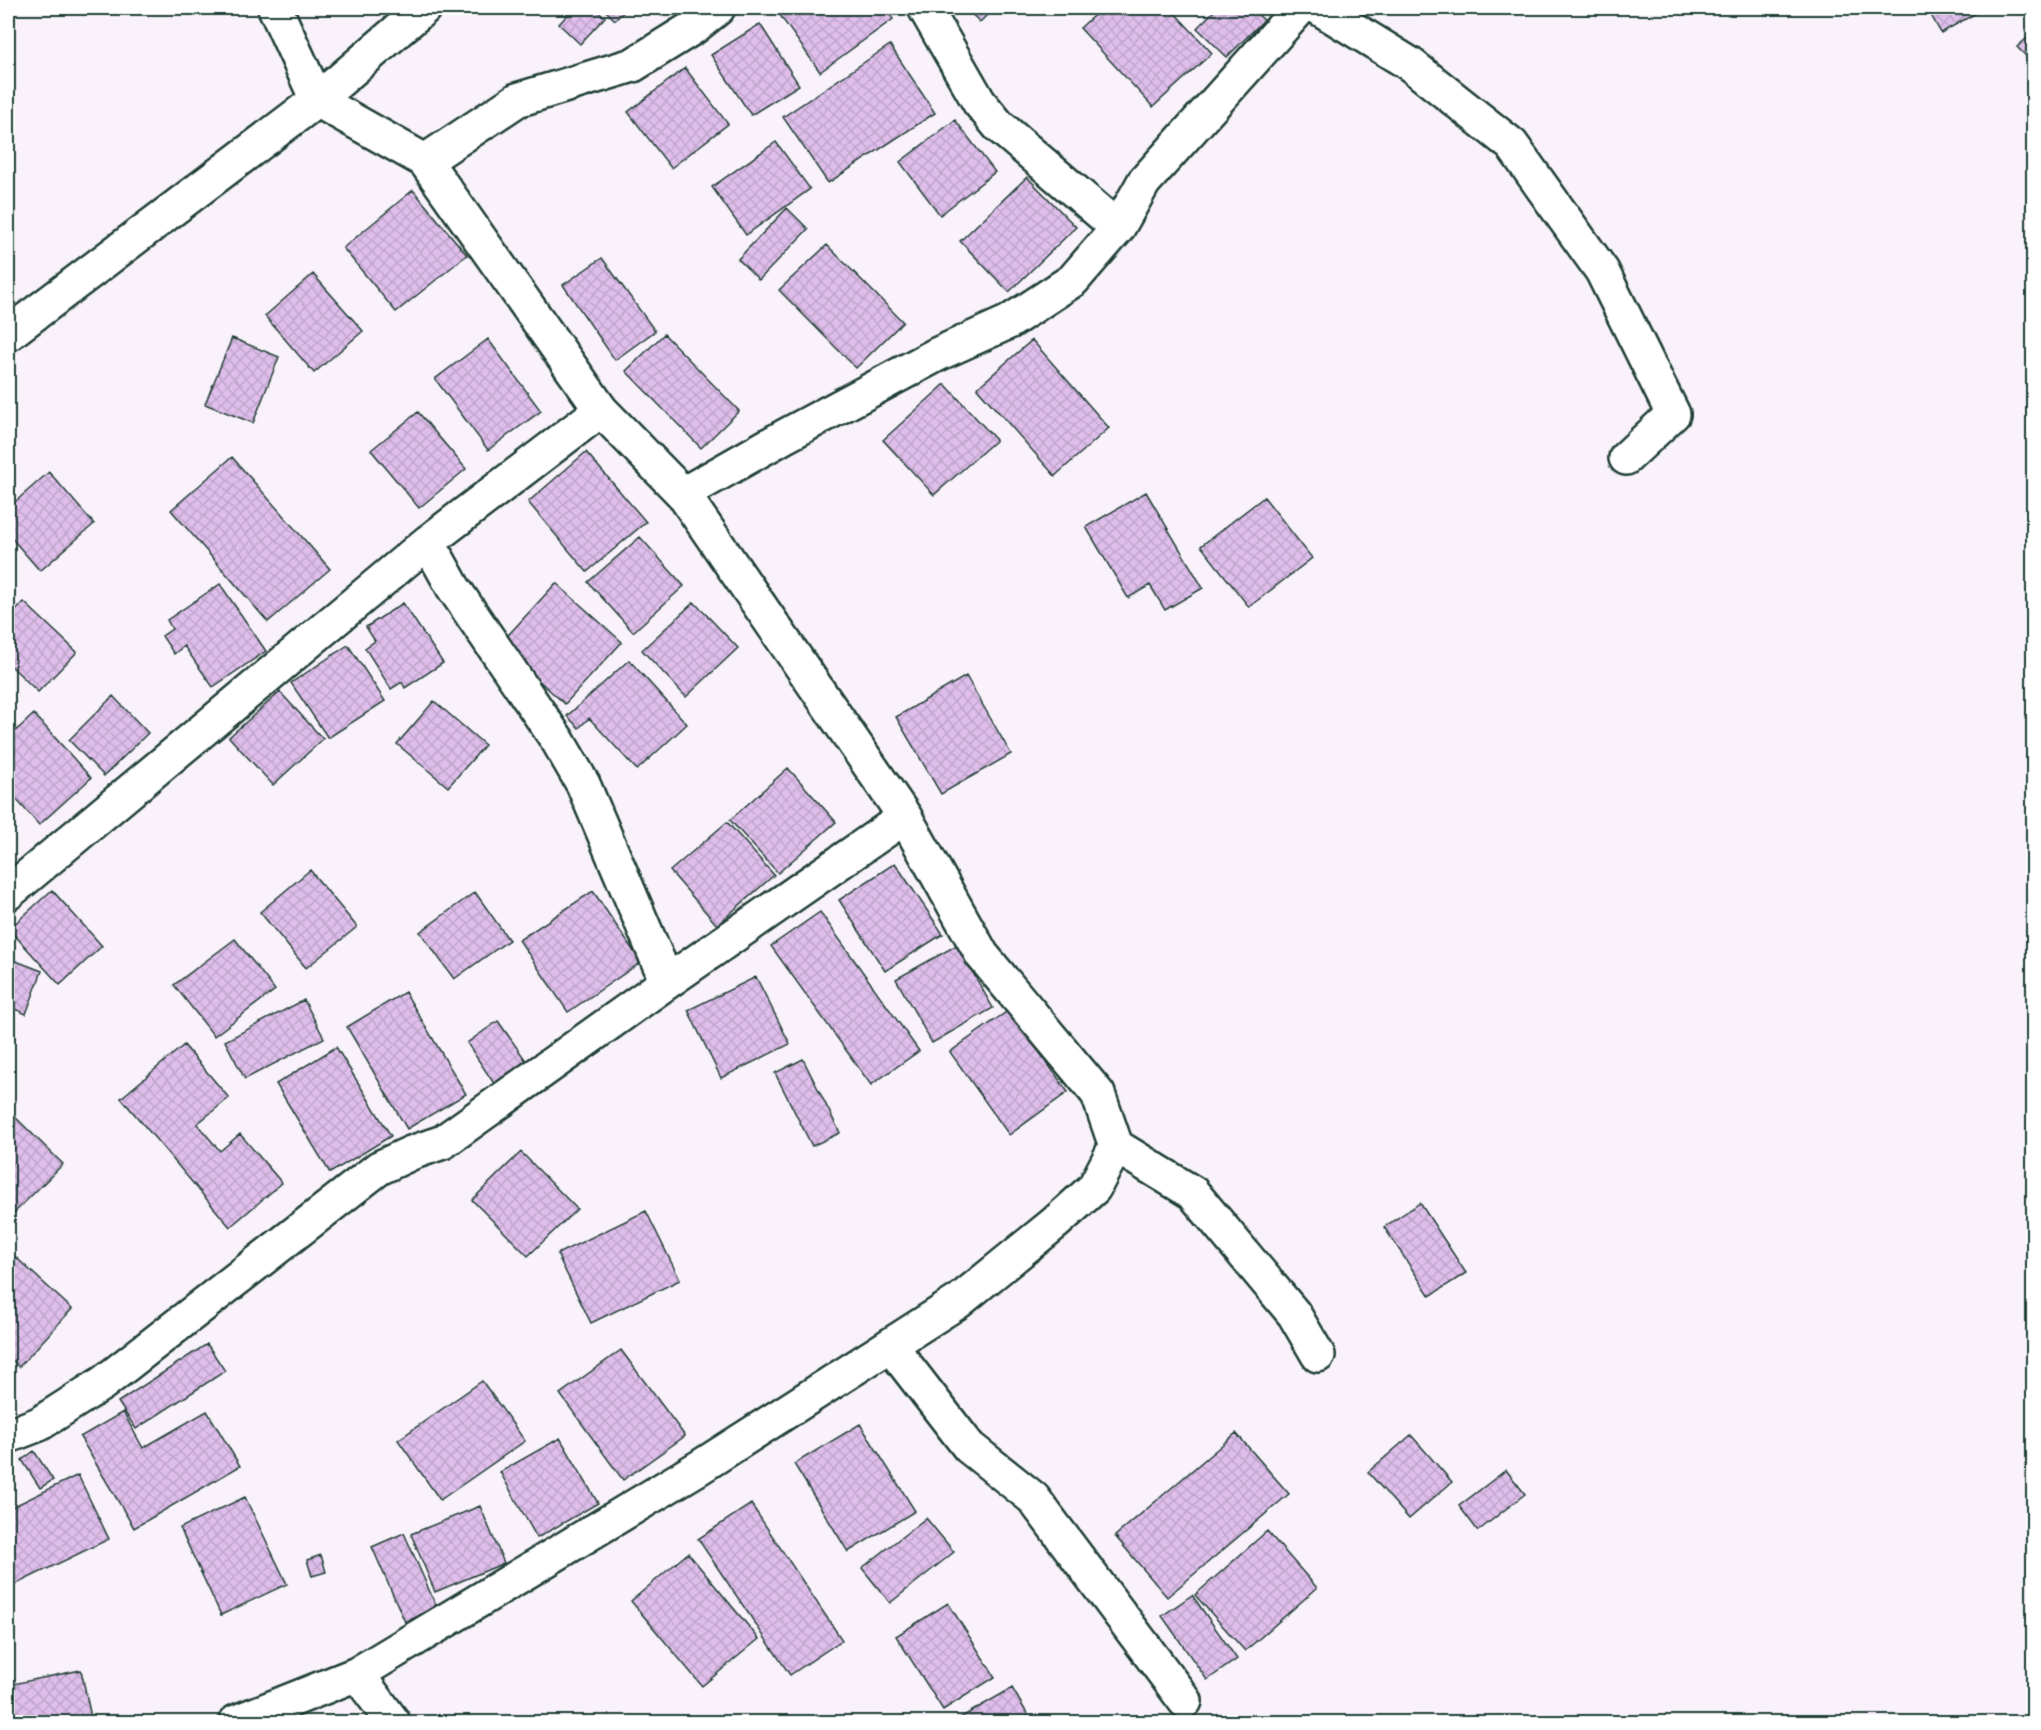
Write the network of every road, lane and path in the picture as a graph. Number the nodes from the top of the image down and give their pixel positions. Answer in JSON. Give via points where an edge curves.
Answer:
{"nodes":[{"id":1,"x":275,"y":8,"type":"edge"},
{"id":2,"x":424,"y":8,"type":"edge"},
{"id":3,"x":718,"y":8,"type":"edge"},
{"id":4,"x":925,"y":8,"type":"edge"},
{"id":5,"x":1300,"y":8,"type":"edge"},
{"id":6,"x":1318,"y":8,"type":"edge"},
{"id":7,"x":317,"y":100,"type":"junction"},
{"id":8,"x":425,"y":161,"type":"junction"},
{"id":9,"x":1118,"y":228,"type":"junction"},
{"id":10,"x":8,"y":334,"type":"edge"},
{"id":11,"x":601,"y":410,"type":"junction"},
{"id":12,"x":1626,"y":458,"type":"dead end"},
{"id":13,"x":683,"y":494,"type":"junction"},
{"id":14,"x":428,"y":542,"type":"junction"},
{"id":15,"x":905,"y":817,"type":"junction"},
{"id":16,"x":8,"y":894,"type":"edge"},
{"id":17,"x":667,"y":982,"type":"junction"},
{"id":18,"x":1116,"y":1146,"type":"junction"},
{"id":19,"x":890,"y":1345,"type":"junction"},
{"id":20,"x":1318,"y":1355,"type":"dead end"},
{"id":21,"x":8,"y":1436,"type":"edge"},
{"id":22,"x":357,"y":1674,"type":"junction"},
{"id":23,"x":1185,"y":1701,"type":"dead end"},
{"id":24,"x":236,"y":1722,"type":"edge"},
{"id":25,"x":393,"y":1722,"type":"edge"}],
"edges":[{"from":1,"to":7,"type":"street"},
{"from":2,"to":7,"type":"street"},
{"from":3,"to":8,"type":"street","via":[[633,64],[517,100]]},
{"from":4,"to":9,"type":"street","via":[[979,102],[999,126]]},
{"from":5,"to":9,"type":"street","via":[[1144,182]]},
{"from":6,"to":12,"type":"street","via":[[1410,63],[1512,145],[1602,272],[1673,414]]},
{"from":7,"to":8,"type":"street"},
{"from":7,"to":10,"type":"street"},
{"from":8,"to":11,"type":"street"},
{"from":9,"to":13,"type":"street","via":[[1073,280],[1009,322],[938,354]]},
{"from":11,"to":13,"type":"street"},
{"from":11,"to":14,"type":"street"},
{"from":13,"to":15,"type":"street"},
{"from":14,"to":16,"type":"street"},
{"from":14,"to":17,"type":"street","via":[[453,587],[583,784]]},
{"from":15,"to":17,"type":"street"},
{"from":15,"to":18,"type":"street","via":[[982,955],[1098,1094]]},
{"from":17,"to":21,"type":"street","via":[[443,1142],[379,1168],[103,1383],[39,1424]]},
{"from":18,"to":19,"type":"street","via":[[1094,1188],[1055,1223],[959,1301]]},
{"from":18,"to":20,"type":"street","via":[[1193,1193],[1294,1314]]},
{"from":19,"to":22,"type":"street","via":[[700,1467]]},
{"from":19,"to":23,"type":"street","via":[[969,1448],[1033,1498]]},
{"from":22,"to":24,"type":"street"},
{"from":22,"to":25,"type":"street"}]}
